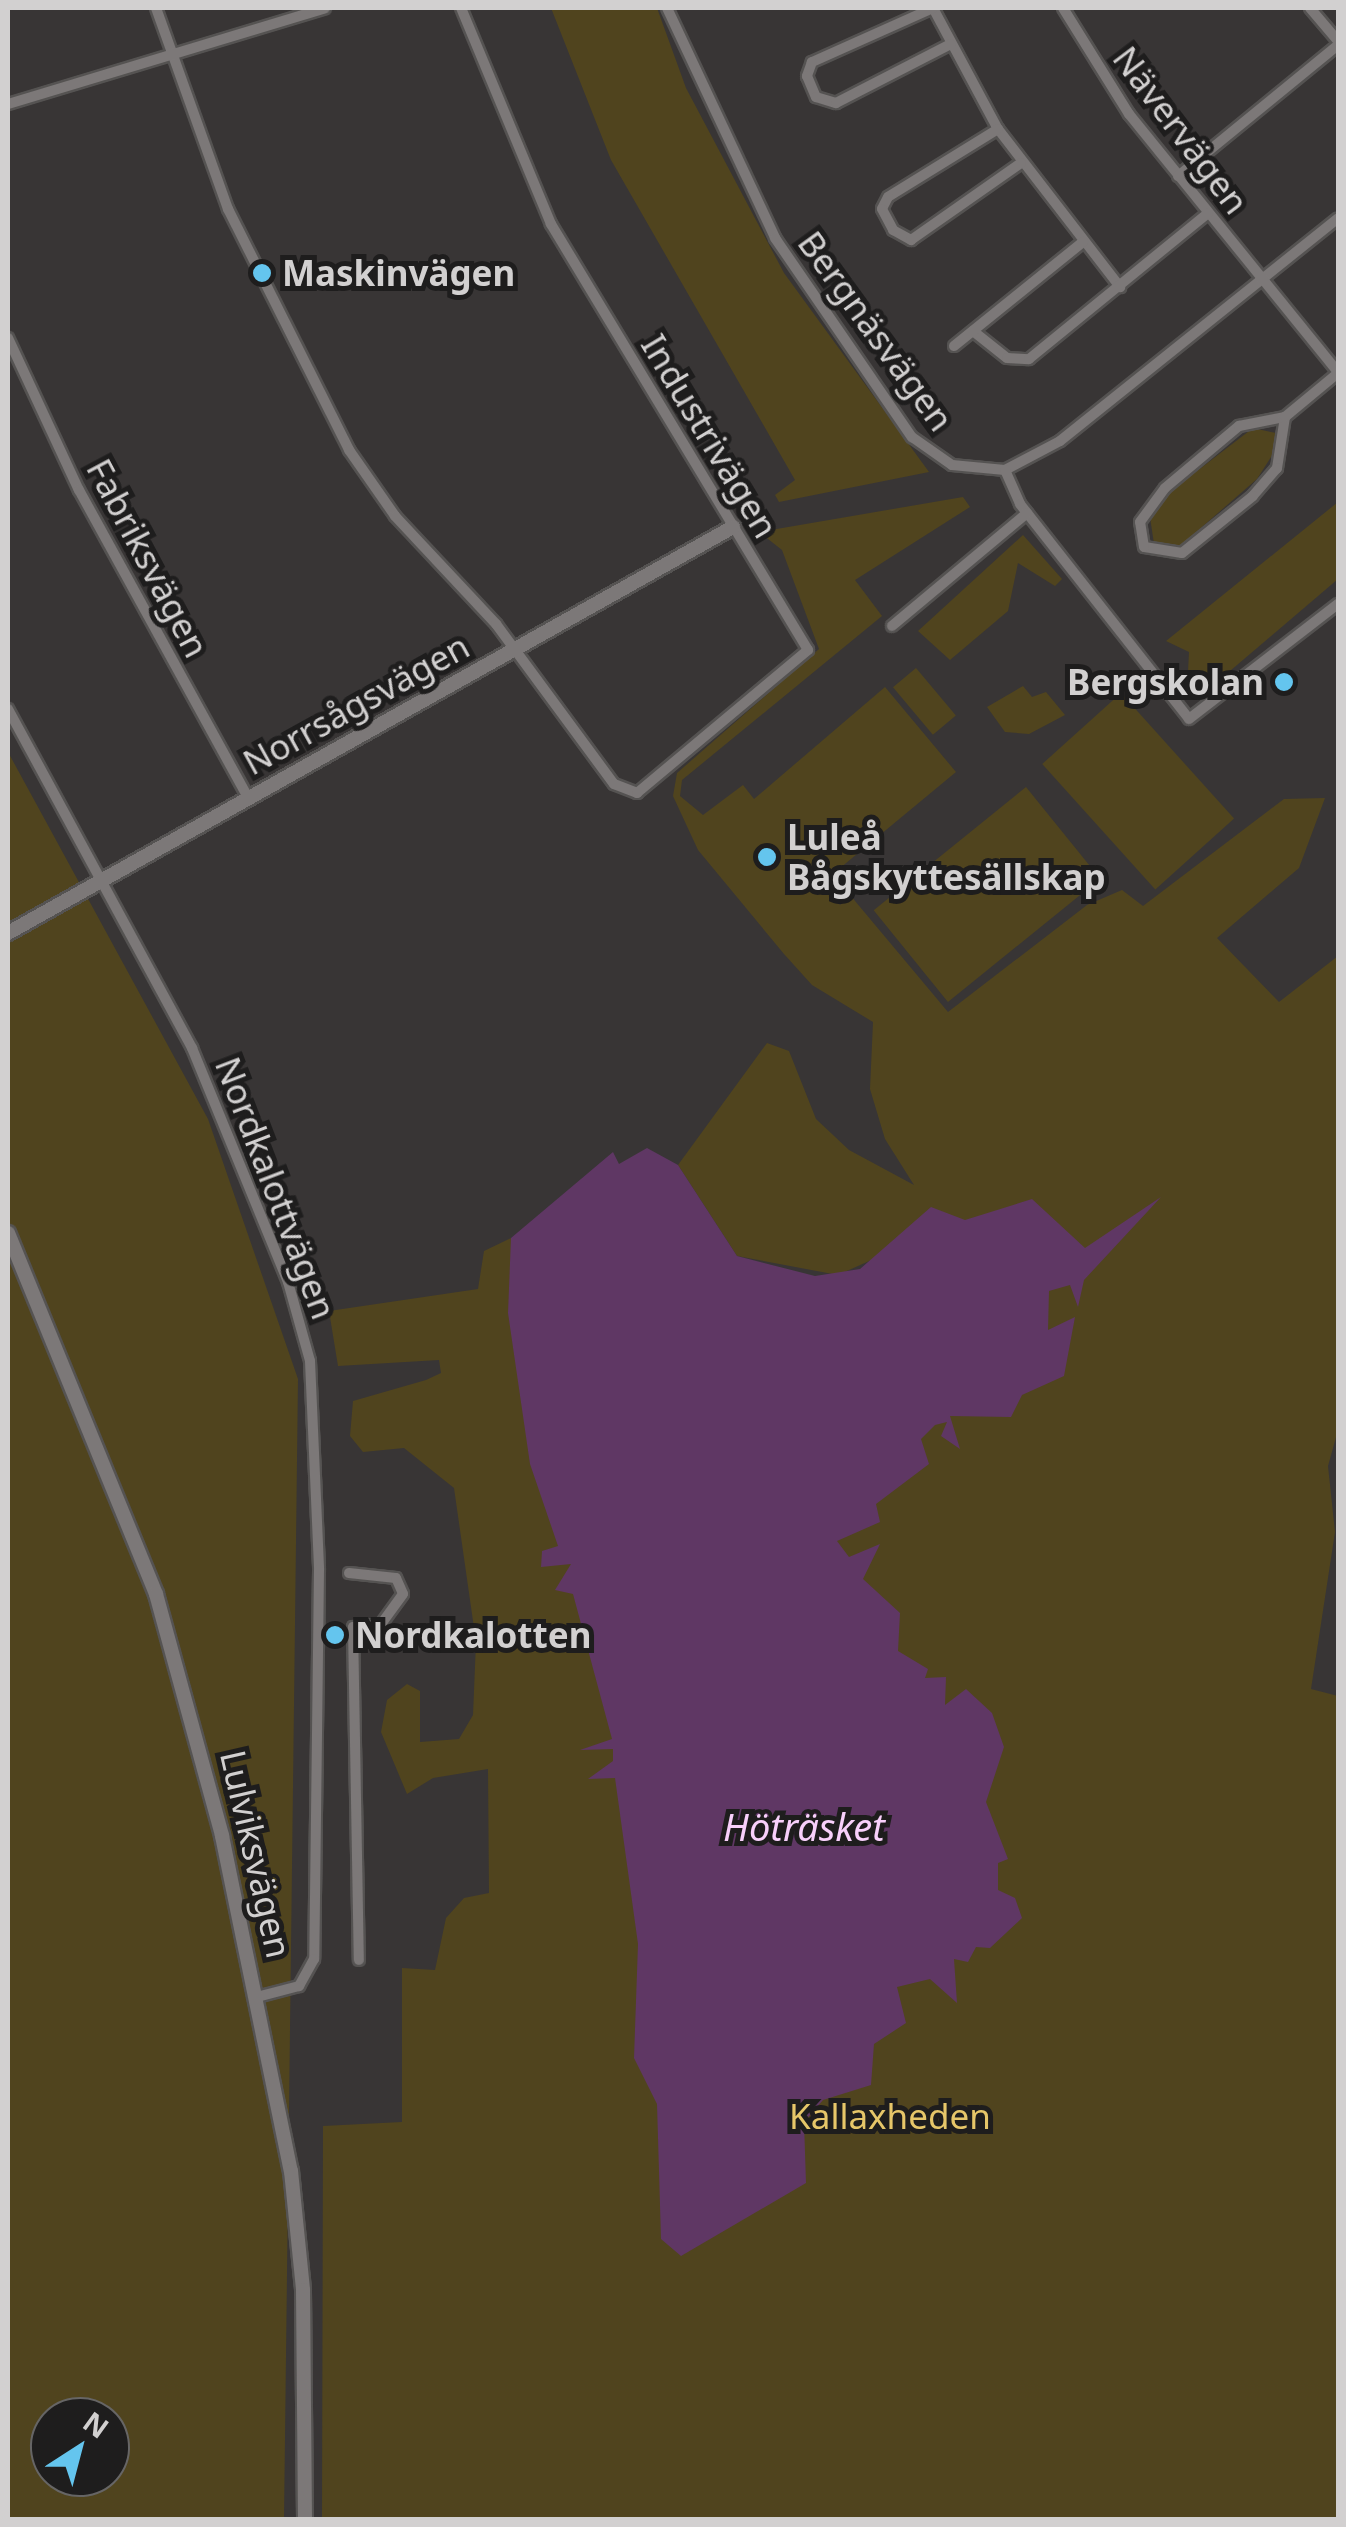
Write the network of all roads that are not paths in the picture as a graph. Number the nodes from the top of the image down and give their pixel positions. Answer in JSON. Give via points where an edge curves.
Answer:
{"nodes":[{"id":1,"x":156,"y":8,"type":"edge"},
{"id":2,"x":325,"y":8,"type":"edge"},
{"id":3,"x":461,"y":8,"type":"edge"},
{"id":4,"x":667,"y":8,"type":"edge"},
{"id":5,"x":933,"y":8,"type":"edge"},
{"id":6,"x":1063,"y":8,"type":"edge"},
{"id":7,"x":1310,"y":8,"type":"edge"},
{"id":8,"x":1338,"y":43,"type":"edge"},
{"id":9,"x":951,"y":44,"type":"junction"},
{"id":10,"x":170,"y":54,"type":"junction"},
{"id":11,"x":8,"y":104,"type":"edge"},
{"id":12,"x":998,"y":129,"type":"junction"},
{"id":13,"x":1021,"y":163,"type":"junction"},
{"id":14,"x":1178,"y":176,"type":"junction"},
{"id":15,"x":1208,"y":213,"type":"junction"},
{"id":16,"x":1338,"y":218,"type":"edge"},
{"id":17,"x":1082,"y":242,"type":"junction"},
{"id":18,"x":1264,"y":280,"type":"junction"},
{"id":19,"x":1120,"y":286,"type":"junction"},
{"id":20,"x":973,"y":330,"type":"junction"},
{"id":21,"x":8,"y":338,"type":"edge"},
{"id":22,"x":954,"y":346,"type":"dead end"},
{"id":23,"x":1338,"y":373,"type":"edge"},
{"id":24,"x":1285,"y":417,"type":"junction"},
{"id":25,"x":1005,"y":470,"type":"junction"},
{"id":26,"x":1027,"y":513,"type":"junction"},
{"id":27,"x":733,"y":528,"type":"junction"},
{"id":28,"x":1338,"y":604,"type":"edge"},
{"id":29,"x":892,"y":626,"type":"dead end"},
{"id":30,"x":515,"y":650,"type":"junction"},
{"id":31,"x":8,"y":709,"type":"edge"},
{"id":32,"x":249,"y":799,"type":"junction"},
{"id":33,"x":107,"y":879,"type":"junction"},
{"id":34,"x":8,"y":933,"type":"edge"},
{"id":35,"x":8,"y":1233,"type":"edge"},
{"id":36,"x":349,"y":1574,"type":"dead end"},
{"id":37,"x":358,"y":1960,"type":"dead end"},
{"id":38,"x":258,"y":1997,"type":"junction"},
{"id":39,"x":305,"y":2520,"type":"edge"}],
"edges":[{"from":1,"to":10,"type":"street"},
{"from":2,"to":10,"type":"street"},
{"from":3,"to":27,"type":"street","name":"Industrivägen","via":[[551,224]]},
{"from":4,"to":25,"type":"street","name":"Bergnäsvägen","via":[[758,207],[899,420],[941,461]]},
{"from":5,"to":9,"type":"street"},
{"from":5,"to":9,"type":"street","via":[[812,62],[807,76],[816,97],[836,103]]},
{"from":6,"to":14,"type":"street","name":"Nävervägen"},
{"from":7,"to":8,"type":"street"},
{"from":8,"to":14,"type":"street"},
{"from":9,"to":12,"type":"street"},
{"from":10,"to":11,"type":"street"},
{"from":10,"to":30,"type":"street","via":[[228,209],[348,450]]},
{"from":12,"to":13,"type":"street"},
{"from":12,"to":13,"type":"street","via":[[888,197],[882,209],[894,230],[911,240]]},
{"from":13,"to":17,"type":"street"},
{"from":14,"to":15,"type":"street","name":"Nävervägen"},
{"from":15,"to":18,"type":"street","name":"Nävervägen"},
{"from":15,"to":19,"type":"street"},
{"from":16,"to":18,"type":"street"},
{"from":17,"to":19,"type":"street"},
{"from":17,"to":20,"type":"street"},
{"from":18,"to":23,"type":"street","name":"Nävervägen"},
{"from":18,"to":25,"type":"street","via":[[1082,426]]},
{"from":19,"to":20,"type":"street","via":[[1029,359],[1007,358]]},
{"from":20,"to":22,"type":"street"},
{"from":21,"to":32,"type":"street","name":"Fabriksvägen","via":[[79,490]]},
{"from":23,"to":24,"type":"street"},
{"from":24,"to":24,"type":"street","via":[[1277,468],[1253,496],[1182,552],[1144,547],[1140,522],[1165,488],[1238,426]]},
{"from":25,"to":26,"type":"street"},
{"from":26,"to":28,"type":"street","via":[[1189,719]]},
{"from":26,"to":29,"type":"street"},
{"from":27,"to":30,"type":"main road","name":"Norrsågsvägen"},
{"from":27,"to":30,"type":"street","name":"Industrivägen","via":[[806,655],[637,794],[622,792],[605,772]]},
{"from":30,"to":32,"type":"main road","name":"Norrsågsvägen"},
{"from":31,"to":33,"type":"street","name":"Nordkalottvägen"},
{"from":32,"to":33,"type":"main road","name":"Norrsågsvägen"},
{"from":33,"to":34,"type":"main road","name":"Norrsågsvägen"},
{"from":33,"to":38,"type":"street","name":"Nordkalottvägen","via":[[255,1196],[302,1322],[317,1409],[314,1959],[299,1986]]},
{"from":35,"to":38,"type":"main road","name":"Lulviksvägen","via":[[156,1594]]},
{"from":36,"to":37,"type":"street","via":[[396,1578],[403,1594],[380,1624],[354,1627]]},
{"from":38,"to":39,"type":"main road","name":"Lulviksvägen","via":[[303,2290]]}]}
